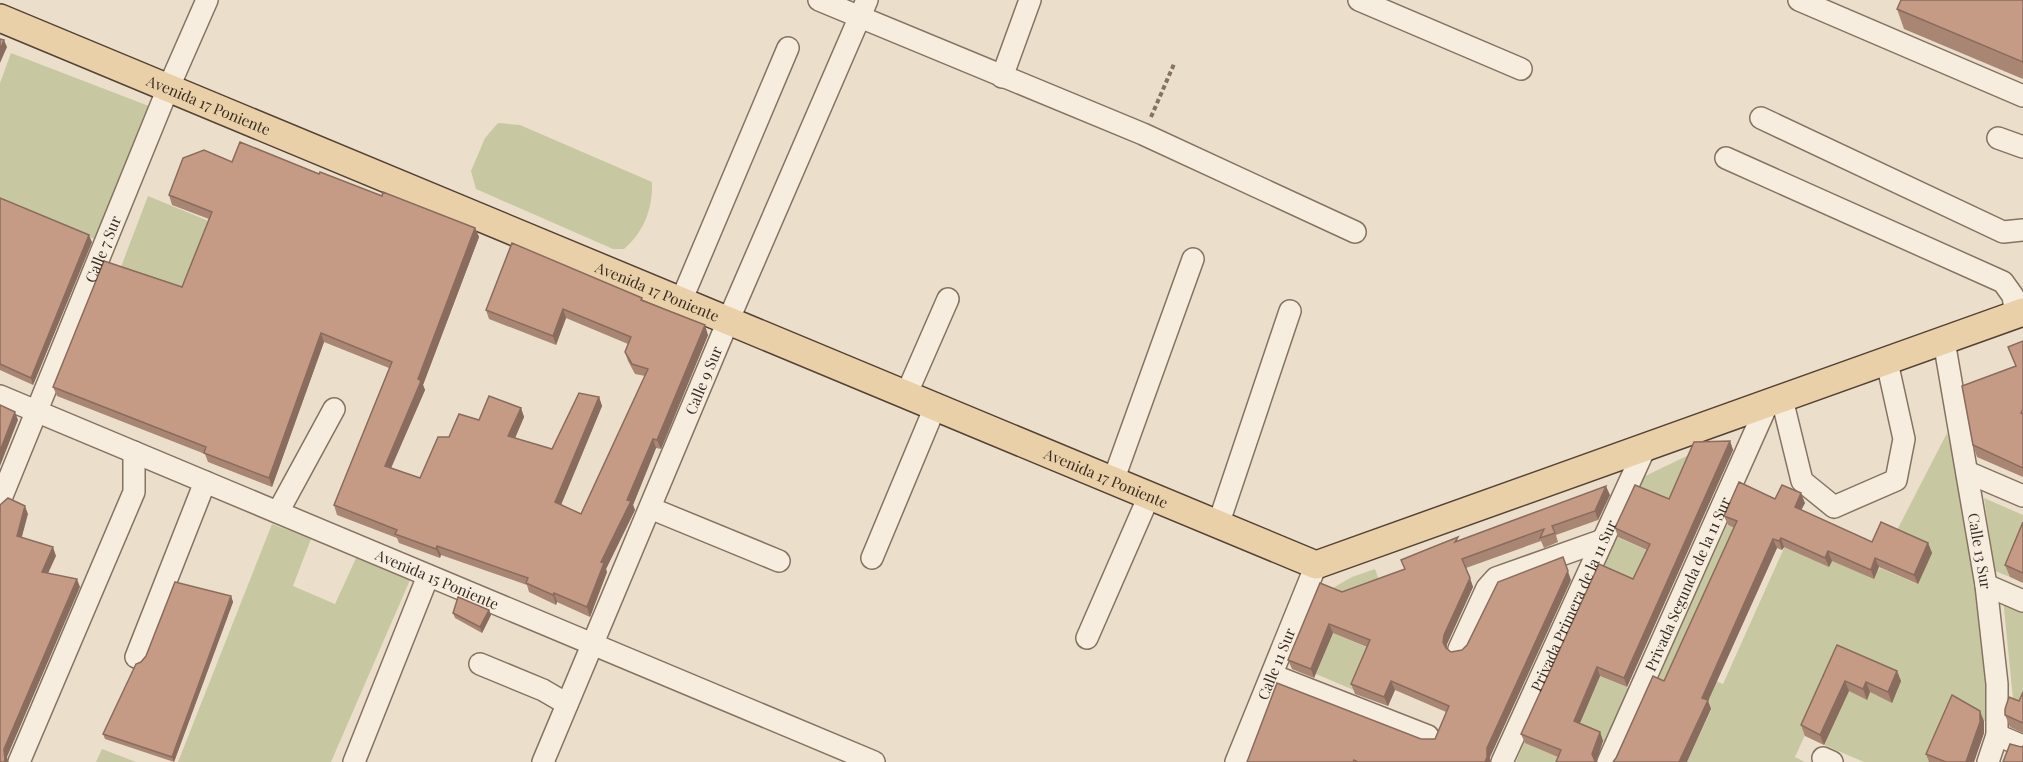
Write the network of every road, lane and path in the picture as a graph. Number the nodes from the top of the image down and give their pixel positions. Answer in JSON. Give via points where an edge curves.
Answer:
{"nodes":[{"id":1,"x":207,"y":0,"type":"edge"},
{"id":2,"x":819,"y":0,"type":"edge"},
{"id":3,"x":1030,"y":0,"type":"edge"},
{"id":4,"x":1359,"y":0,"type":"edge"},
{"id":5,"x":1799,"y":0,"type":"edge"},
{"id":6,"x":863,"y":9,"type":"edge"},
{"id":7,"x":0,"y":18,"type":"edge"},
{"id":8,"x":788,"y":48,"type":"dead end"},
{"id":9,"x":1174,"y":64,"type":"dead end"},
{"id":10,"x":1521,"y":69,"type":"dead end"},
{"id":11,"x":1002,"y":76,"type":"junction"},
{"id":12,"x":168,"y":88,"type":"junction"},
{"id":13,"x":2023,"y":96,"type":"edge"},
{"id":14,"x":1761,"y":118,"type":"dead end"},
{"id":15,"x":1143,"y":134,"type":"junction"},
{"id":16,"x":1998,"y":138,"type":"dead end"},
{"id":17,"x":2023,"y":147,"type":"edge"},
{"id":18,"x":1726,"y":158,"type":"dead end"},
{"id":19,"x":2023,"y":230,"type":"edge"},
{"id":20,"x":1355,"y":232,"type":"dead end"},
{"id":21,"x":1193,"y":259,"type":"dead end"},
{"id":22,"x":948,"y":299,"type":"dead end"},
{"id":23,"x":681,"y":301,"type":"junction"},
{"id":24,"x":1290,"y":311,"type":"dead end"},
{"id":25,"x":2019,"y":313,"type":"edge"},
{"id":26,"x":728,"y":321,"type":"junction"},
{"id":27,"x":1944,"y":341,"type":"junction"},
{"id":28,"x":1887,"y":362,"type":"junction"},
{"id":29,"x":906,"y":395,"type":"junction"},
{"id":30,"x":0,"y":396,"type":"edge"},
{"id":31,"x":1775,"y":402,"type":"junction"},
{"id":32,"x":935,"y":407,"type":"junction"},
{"id":33,"x":334,"y":409,"type":"dead end"},
{"id":34,"x":38,"y":412,"type":"junction"},
{"id":35,"x":1645,"y":448,"type":"junction"},
{"id":36,"x":134,"y":452,"type":"junction"},
{"id":37,"x":164,"y":465,"type":"junction"},
{"id":38,"x":1967,"y":472,"type":"junction"},
{"id":39,"x":1113,"y":481,"type":"junction"},
{"id":40,"x":205,"y":482,"type":"junction"},
{"id":41,"x":134,"y":492,"type":"junction"},
{"id":42,"x":1149,"y":496,"type":"junction"},
{"id":43,"x":2023,"y":496,"type":"edge"},
{"id":44,"x":0,"y":501,"type":"edge"},
{"id":45,"x":650,"y":507,"type":"junction"},
{"id":46,"x":278,"y":512,"type":"junction"},
{"id":47,"x":1218,"y":525,"type":"junction"},
{"id":48,"x":1603,"y":540,"type":"junction"},
{"id":49,"x":872,"y":558,"type":"dead end"},
{"id":50,"x":780,"y":561,"type":"dead end"},
{"id":51,"x":1316,"y":565,"type":"junction"},
{"id":52,"x":428,"y":576,"type":"junction"},
{"id":53,"x":1986,"y":585,"type":"junction"},
{"id":54,"x":2023,"y":601,"type":"edge"},
{"id":55,"x":1086,"y":638,"type":"dead end"},
{"id":56,"x":592,"y":645,"type":"junction"},
{"id":57,"x":1460,"y":649,"type":"edge"},
{"id":58,"x":136,"y":657,"type":"dead end"},
{"id":59,"x":480,"y":664,"type":"dead end"},
{"id":60,"x":1272,"y":675,"type":"junction"},
{"id":61,"x":567,"y":704,"type":"junction"},
{"id":62,"x":1997,"y":735,"type":"junction"},
{"id":63,"x":1428,"y":736,"type":"edge"},
{"id":64,"x":2023,"y":746,"type":"edge"},
{"id":65,"x":19,"y":762,"type":"edge"},
{"id":66,"x":354,"y":762,"type":"edge"},
{"id":67,"x":543,"y":762,"type":"edge"},
{"id":68,"x":874,"y":762,"type":"edge"},
{"id":69,"x":1236,"y":762,"type":"edge"},
{"id":70,"x":1502,"y":762,"type":"edge"},
{"id":71,"x":1608,"y":762,"type":"edge"},
{"id":72,"x":1988,"y":762,"type":"edge"}],
"edges":[{"from":1,"to":12,"type":"street","name":"Calle 7 Sur"},
{"from":2,"to":6,"type":"street"},
{"from":3,"to":11,"type":"street"},
{"from":4,"to":10,"type":"street"},
{"from":5,"to":13,"type":"street"},
{"from":6,"to":11,"type":"street"},
{"from":6,"to":26,"type":"street","name":"Calle 9 Sur"},
{"from":7,"to":12,"type":"main road","name":"Avenida 17 Poniente"},
{"from":8,"to":23,"type":"street"},
{"from":9,"to":15,"type":"path"},
{"from":11,"to":15,"type":"street"},
{"from":12,"to":23,"type":"main road","name":"Avenida 17 Poniente"},
{"from":12,"to":34,"type":"street","name":"Calle 7 Sur"},
{"from":14,"to":19,"type":"street","via":[[2003,232]]},
{"from":15,"to":20,"type":"street"},
{"from":16,"to":17,"type":"street"},
{"from":18,"to":25,"type":"street","via":[[2003,282]]},
{"from":21,"to":39,"type":"street"},
{"from":22,"to":29,"type":"street"},
{"from":23,"to":26,"type":"main road","name":"Avenida 17 Poniente"},
{"from":24,"to":47,"type":"street"},
{"from":25,"to":27,"type":"main road"},
{"from":26,"to":29,"type":"main road","name":"Avenida 17 Poniente"},
{"from":26,"to":45,"type":"street","name":"Calle 9 Sur"},
{"from":27,"to":28,"type":"main road"},
{"from":27,"to":38,"type":"street","name":"Calle 13 Sur"},
{"from":28,"to":31,"type":"main road"},
{"from":28,"to":31,"type":"street","via":[[1904,439],[1896,480],[1834,507],[1802,482]]},
{"from":29,"to":32,"type":"main road","name":"Avenida 17 Poniente"},
{"from":30,"to":34,"type":"street","name":"Avenida 15 Poniente"},
{"from":31,"to":35,"type":"main road"},
{"from":31,"to":71,"type":"street","name":"Privada Segunda de la 11 Sur"},
{"from":32,"to":39,"type":"main road","name":"Avenida 17 Poniente"},
{"from":32,"to":49,"type":"street"},
{"from":33,"to":46,"type":"street"},
{"from":34,"to":36,"type":"street","name":"Avenida 15 Poniente"},
{"from":34,"to":44,"type":"street","name":"Calle 7 Sur"},
{"from":35,"to":48,"type":"street","name":"Privada Primera de la 11 Sur"},
{"from":35,"to":51,"type":"main road"},
{"from":36,"to":37,"type":"street","name":"Avenida 15 Poniente"},
{"from":36,"to":41,"type":"street"},
{"from":37,"to":40,"type":"street","name":"Avenida 15 Poniente"},
{"from":37,"to":41,"type":"street"},
{"from":38,"to":43,"type":"street"},
{"from":38,"to":53,"type":"street","name":"Calle 13 Sur"},
{"from":39,"to":42,"type":"main road","name":"Avenida 17 Poniente"},
{"from":40,"to":46,"type":"street","name":"Avenida 15 Poniente"},
{"from":40,"to":58,"type":"street"},
{"from":41,"to":65,"type":"street"},
{"from":42,"to":47,"type":"main road","name":"Avenida 17 Poniente"},
{"from":42,"to":55,"type":"street"},
{"from":45,"to":50,"type":"street"},
{"from":45,"to":56,"type":"street","name":"Calle 9 Sur"},
{"from":46,"to":52,"type":"street","name":"Avenida 15 Poniente"},
{"from":47,"to":51,"type":"main road","name":"Avenida 17 Poniente"},
{"from":48,"to":57,"type":"street","via":[[1496,578],[1487,588]]},
{"from":48,"to":70,"type":"street","name":"Privada Primera de la 11 Sur"},
{"from":51,"to":60,"type":"street","name":"Calle 11 Sur"},
{"from":52,"to":56,"type":"street","name":"Avenida 15 Poniente"},
{"from":52,"to":66,"type":"street"},
{"from":53,"to":54,"type":"street"},
{"from":53,"to":62,"type":"street","name":"Calle 13 Sur","via":[[1998,684]]},
{"from":56,"to":61,"type":"street","name":"Calle 9 Sur"},
{"from":56,"to":68,"type":"street","name":"Avenida 15 Poniente"},
{"from":59,"to":61,"type":"street"},
{"from":60,"to":63,"type":"street"},
{"from":60,"to":69,"type":"street","name":"Calle 11 Sur"},
{"from":61,"to":67,"type":"street","name":"Calle 9 Sur"},
{"from":62,"to":64,"type":"street"},
{"from":62,"to":72,"type":"street","name":"Calle 13 Sur"}]}
